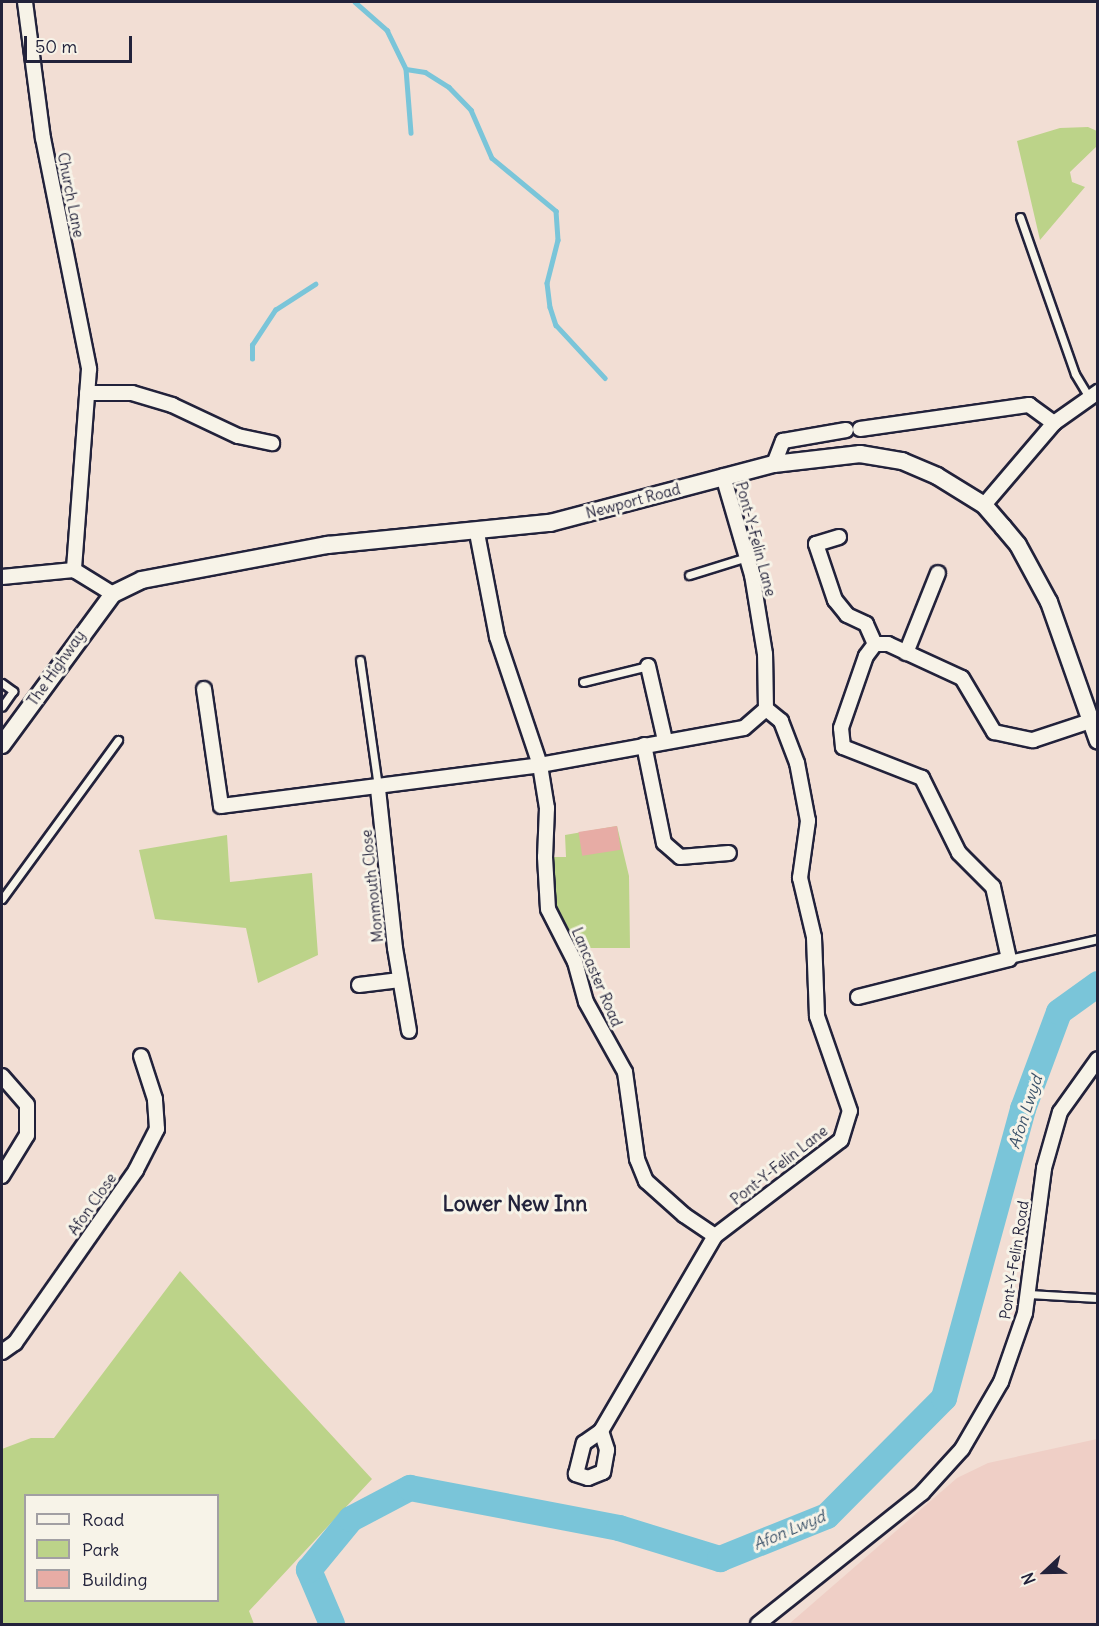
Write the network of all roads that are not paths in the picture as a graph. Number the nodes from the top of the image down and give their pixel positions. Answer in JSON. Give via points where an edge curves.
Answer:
{"nodes":[{"id":1,"x":24,"y":2,"type":"edge"},
{"id":2,"x":1020,"y":217,"type":"dead end"},
{"id":3,"x":87,"y":393,"type":"junction"},
{"id":4,"x":1093,"y":394,"type":"edge"},
{"id":5,"x":1054,"y":423,"type":"junction"},
{"id":6,"x":272,"y":443,"type":"dead end"},
{"id":7,"x":774,"y":464,"type":"junction"},
{"id":8,"x":723,"y":476,"type":"junction"},
{"id":9,"x":984,"y":505,"type":"junction"},
{"id":10,"x":477,"y":533,"type":"junction"},
{"id":11,"x":839,"y":537,"type":"dead end"},
{"id":12,"x":747,"y":557,"type":"junction"},
{"id":13,"x":74,"y":570,"type":"junction"},
{"id":14,"x":938,"y":573,"type":"dead end"},
{"id":15,"x":689,"y":575,"type":"dead end"},
{"id":16,"x":2,"y":577,"type":"edge"},
{"id":17,"x":113,"y":594,"type":"junction"},
{"id":18,"x":875,"y":644,"type":"junction"},
{"id":19,"x":906,"y":652,"type":"junction"},
{"id":20,"x":360,"y":660,"type":"dead end"},
{"id":21,"x":648,"y":666,"type":"joint"},
{"id":22,"x":583,"y":682,"type":"dead end"},
{"id":23,"x":2,"y":683,"type":"edge"},
{"id":24,"x":204,"y":689,"type":"dead end"},
{"id":25,"x":2,"y":707,"type":"edge"},
{"id":26,"x":765,"y":709,"type":"junction"},
{"id":27,"x":1090,"y":721,"type":"junction"},
{"id":28,"x":118,"y":740,"type":"dead end"},
{"id":29,"x":665,"y":740,"type":"junction"},
{"id":30,"x":1098,"y":741,"type":"edge"},
{"id":31,"x":2,"y":745,"type":"edge"},
{"id":32,"x":644,"y":745,"type":"junction"},
{"id":33,"x":540,"y":765,"type":"junction"},
{"id":34,"x":378,"y":789,"type":"junction"},
{"id":35,"x":729,"y":853,"type":"dead end"},
{"id":36,"x":2,"y":899,"type":"edge"},
{"id":37,"x":1098,"y":939,"type":"edge"},
{"id":38,"x":1009,"y":959,"type":"junction"},
{"id":39,"x":400,"y":980,"type":"junction"},
{"id":40,"x":359,"y":985,"type":"dead end"},
{"id":41,"x":858,"y":997,"type":"dead end"},
{"id":42,"x":409,"y":1031,"type":"dead end"},
{"id":43,"x":141,"y":1056,"type":"dead end"},
{"id":44,"x":1098,"y":1059,"type":"edge"},
{"id":45,"x":2,"y":1076,"type":"edge"},
{"id":46,"x":2,"y":1176,"type":"edge"},
{"id":47,"x":715,"y":1236,"type":"junction"},
{"id":48,"x":1028,"y":1294,"type":"junction"},
{"id":49,"x":1098,"y":1298,"type":"edge"},
{"id":50,"x":2,"y":1352,"type":"edge"},
{"id":51,"x":602,"y":1431,"type":"dead end"},
{"id":52,"x":758,"y":1624,"type":"edge"}],
"edges":[{"from":1,"to":3,"type":"street","name":"Church Lane","via":[[43,138],[88,369]]},
{"from":2,"to":4,"type":"lane","via":[[1075,374]]},
{"from":3,"to":6,"type":"street","via":[[132,393],[171,405],[238,436]]},
{"from":3,"to":13,"type":"street","name":"Church Lane"},
{"from":4,"to":5,"type":"street"},
{"from":5,"to":7,"type":"street","via":[[1029,405],[853,430],[783,441]]},
{"from":5,"to":9,"type":"street"},
{"from":7,"to":8,"type":"street","name":"Newport Road"},
{"from":7,"to":9,"type":"street","name":"Newport Road","via":[[860,454],[902,461],[937,476]]},
{"from":8,"to":10,"type":"street","name":"Newport Road","via":[[550,524]]},
{"from":8,"to":12,"type":"street","name":"Pont-Y-Felin Lane"},
{"from":9,"to":27,"type":"street","name":"Newport Road","via":[[1018,546],[1045,594]]},
{"from":10,"to":17,"type":"street","name":"Newport Road","via":[[328,545],[142,580]]},
{"from":10,"to":33,"type":"street","name":"Lancaster Road","via":[[497,637]]},
{"from":11,"to":18,"type":"street","via":[[816,544],[827,578],[835,600],[847,615],[866,624]]},
{"from":12,"to":15,"type":"lane"},
{"from":12,"to":26,"type":"street","name":"Pont-Y-Felin Lane","via":[[765,654]]},
{"from":13,"to":16,"type":"street"},
{"from":13,"to":17,"type":"street"},
{"from":14,"to":19,"type":"street"},
{"from":17,"to":31,"type":"street","name":"The Highway"},
{"from":18,"to":19,"type":"street"},
{"from":18,"to":38,"type":"street","via":[[866,657],[841,728],[843,747],[922,778],[959,853],[993,887]]},
{"from":19,"to":27,"type":"street","via":[[920,662],[962,678],[994,732],[1032,740]]},
{"from":20,"to":34,"type":"lane"},
{"from":21,"to":22,"type":"lane"},
{"from":21,"to":29,"type":"street"},
{"from":23,"to":25,"type":"lane","via":[[13,691]]},
{"from":24,"to":34,"type":"street","via":[[221,806]]},
{"from":26,"to":29,"type":"street","via":[[744,728]]},
{"from":26,"to":47,"type":"street","name":"Pont-Y-Felin Lane","via":[[781,722],[797,764],[808,821],[800,878],[814,937],[816,1016],[850,1111],[841,1140]]},
{"from":27,"to":30,"type":"street","name":"Newport Road"},
{"from":28,"to":36,"type":"lane"},
{"from":29,"to":32,"type":"street"},
{"from":32,"to":33,"type":"street"},
{"from":32,"to":35,"type":"street","via":[[664,843],[680,857]]},
{"from":33,"to":34,"type":"street"},
{"from":33,"to":47,"type":"street","name":"Lancaster Road","via":[[547,808],[548,909],[575,962],[586,1002],[625,1072],[637,1159],[646,1181]]},
{"from":34,"to":39,"type":"street","name":"Monmouth Close"},
{"from":37,"to":38,"type":"lane"},
{"from":38,"to":41,"type":"street"},
{"from":39,"to":40,"type":"street"},
{"from":39,"to":42,"type":"street","name":"Monmouth Close"},
{"from":43,"to":50,"type":"street","name":"Afon Close","via":[[155,1099],[157,1129],[135,1170],[15,1343]]},
{"from":44,"to":48,"type":"street","name":"Pont-Y-Felin Road","via":[[1060,1112],[1044,1168]]},
{"from":45,"to":46,"type":"street","via":[[27,1105],[27,1135]]},
{"from":47,"to":51,"type":"street","name":"Pont-Y-Felin Lane"},
{"from":48,"to":49,"type":"lane"},
{"from":48,"to":52,"type":"street","name":"Pont-Y-Felin Road","via":[[1001,1382],[962,1449],[922,1493]]}]}
